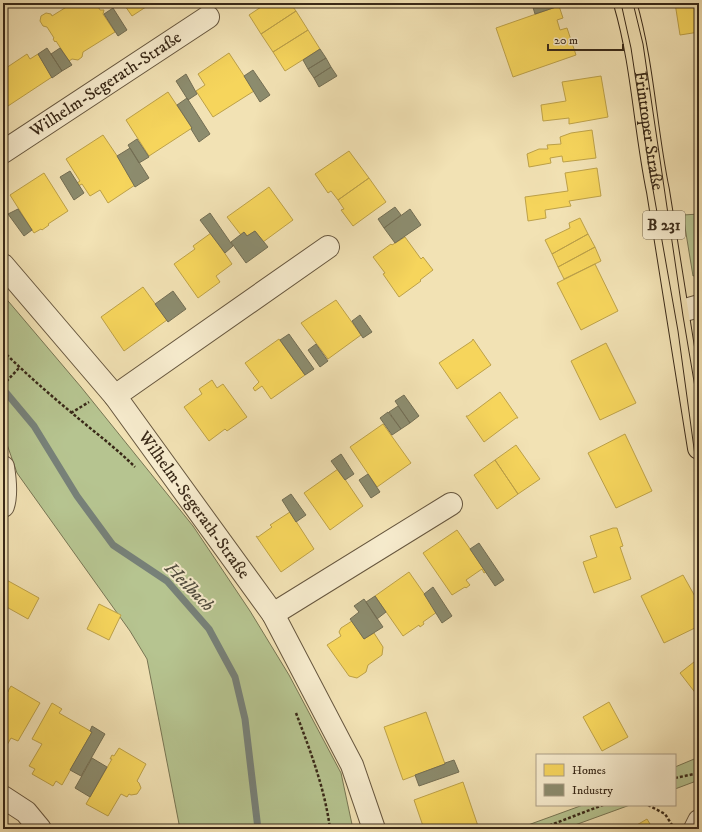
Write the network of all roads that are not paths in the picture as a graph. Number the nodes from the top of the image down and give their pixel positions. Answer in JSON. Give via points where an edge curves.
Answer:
{"nodes":[{"id":1,"x":625,"y":3,"type":"edge"},
{"id":2,"x":208,"y":17,"type":"dead end"},
{"id":3,"x":3,"y":152,"type":"edge"},
{"id":4,"x":328,"y":247,"type":"dead end"},
{"id":5,"x":3,"y":265,"type":"edge"},
{"id":6,"x":699,"y":306,"type":"edge"},
{"id":7,"x":678,"y":312,"type":"junction"},
{"id":8,"x":115,"y":396,"type":"junction"},
{"id":9,"x":699,"y":448,"type":"edge"},
{"id":10,"x":3,"y":467,"type":"edge"},
{"id":11,"x":450,"y":504,"type":"dead end"},
{"id":12,"x":3,"y":506,"type":"edge"},
{"id":13,"x":273,"y":614,"type":"junction"},
{"id":14,"x":3,"y":797,"type":"edge"},
{"id":15,"x":699,"y":821,"type":"edge"},
{"id":16,"x":40,"y":829,"type":"edge"},
{"id":17,"x":374,"y":829,"type":"edge"},
{"id":18,"x":694,"y":829,"type":"edge"}],
"edges":[{"from":1,"to":7,"type":"main road","name":"Frintroper Straße","number":"B 231","via":[[641,78],[653,167]]},
{"from":2,"to":3,"type":"street","name":"Wilhelm-Segerath-Straße"},
{"from":4,"to":8,"type":"street"},
{"from":5,"to":8,"type":"street","name":"Wilhelm-Segerath-Straße"},
{"from":6,"to":7,"type":"street"},
{"from":7,"to":9,"type":"main road","name":"Frintroper Straße","number":"B 231"},
{"from":8,"to":13,"type":"street","name":"Wilhelm-Segerath-Straße"},
{"from":10,"to":12,"type":"street"},
{"from":11,"to":13,"type":"street"},
{"from":13,"to":17,"type":"street","name":"Wilhelm-Segerath-Straße","via":[[352,765]]},
{"from":14,"to":16,"type":"street","via":[[26,812]]},
{"from":15,"to":18,"type":"street"}]}
